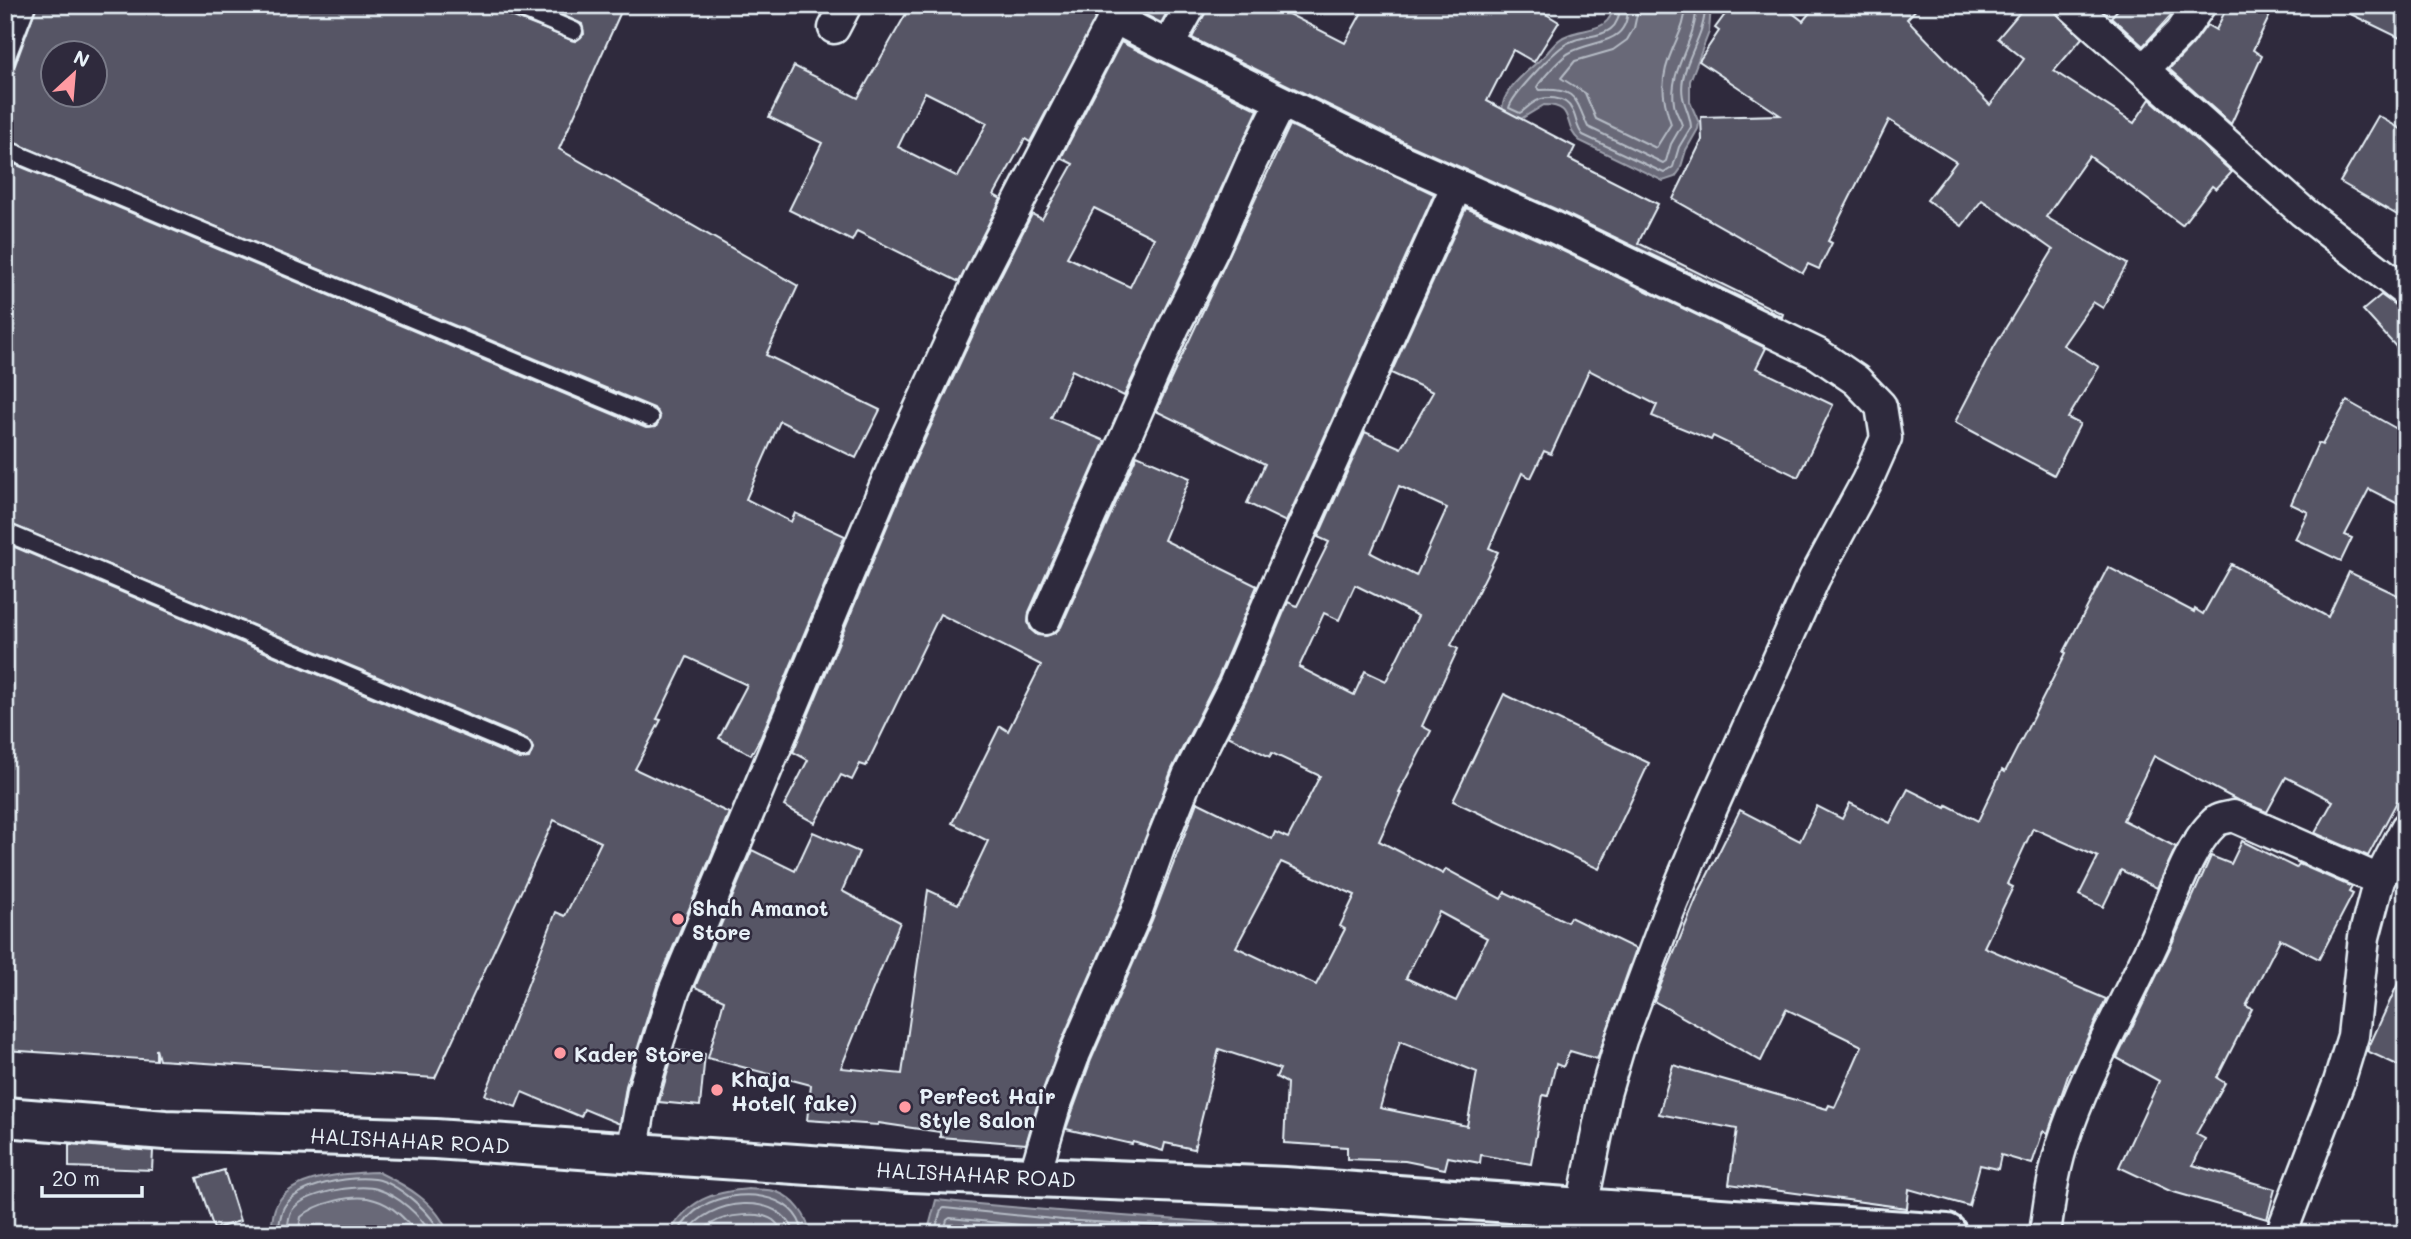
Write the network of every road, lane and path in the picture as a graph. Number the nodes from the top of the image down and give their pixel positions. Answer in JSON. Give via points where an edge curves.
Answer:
{"nodes":[{"id":1,"x":27,"y":5,"type":"edge"},
{"id":2,"x":512,"y":5,"type":"edge"},
{"id":3,"x":1191,"y":5,"type":"edge"},
{"id":4,"x":2071,"y":5,"type":"edge"},
{"id":5,"x":2200,"y":5,"type":"edge"},
{"id":6,"x":574,"y":31,"type":"dead end"},
{"id":7,"x":1168,"y":46,"type":"junction"},
{"id":8,"x":5,"y":61,"type":"edge"},
{"id":9,"x":2144,"y":69,"type":"junction"},
{"id":10,"x":1281,"y":103,"type":"junction"},
{"id":11,"x":5,"y":149,"type":"edge"},
{"id":12,"x":1457,"y":185,"type":"junction"},
{"id":13,"x":2406,"y":292,"type":"edge"},
{"id":14,"x":650,"y":418,"type":"dead end"},
{"id":15,"x":5,"y":532,"type":"edge"},
{"id":16,"x":1045,"y":619,"type":"dead end"},
{"id":17,"x":523,"y":749,"type":"dead end"},
{"id":18,"x":2406,"y":828,"type":"edge"},
{"id":19,"x":2379,"y":880,"type":"junction"},
{"id":20,"x":5,"y":1117,"type":"edge"},
{"id":21,"x":632,"y":1154,"type":"junction"},
{"id":22,"x":1034,"y":1177,"type":"junction"},
{"id":23,"x":1582,"y":1207,"type":"junction"},
{"id":24,"x":1637,"y":1222,"type":"edge"},
{"id":25,"x":1792,"y":1228,"type":"edge"},
{"id":26,"x":1947,"y":1234,"type":"edge"},
{"id":27,"x":2045,"y":1234,"type":"edge"},
{"id":28,"x":2281,"y":1234,"type":"edge"}],
"edges":[{"from":1,"to":8,"type":"lane"},
{"from":2,"to":6,"type":"lane"},
{"from":3,"to":7,"type":"street"},
{"from":4,"to":9,"type":"street"},
{"from":5,"to":9,"type":"street"},
{"from":7,"to":10,"type":"street"},
{"from":7,"to":21,"type":"street","via":[[1114,18],[979,279],[895,462],[674,991],[643,1091]]},
{"from":9,"to":13,"type":"street","via":[[2303,212]]},
{"from":10,"to":12,"type":"street"},
{"from":10,"to":16,"type":"street","via":[[1174,327]]},
{"from":11,"to":14,"type":"lane"},
{"from":12,"to":22,"type":"street","via":[[1234,685],[1188,776],[1136,914],[1075,1053]]},
{"from":12,"to":23,"type":"street","via":[[1818,354],[1856,380],[1881,406],[1886,438],[1814,579],[1669,911],[1612,1072]]},
{"from":15,"to":17,"type":"lane"},
{"from":18,"to":19,"type":"street"},
{"from":19,"to":27,"type":"street","via":[[2233,816],[2215,821],[2183,873],[2081,1088],[2061,1148]]},
{"from":19,"to":28,"type":"street","via":[[2364,937],[2353,1036]]},
{"from":20,"to":21,"type":"street","name":"HALISHAHAR ROAD","via":[[164,1130],[435,1139]]},
{"from":21,"to":22,"type":"street","name":"HALISHAHAR ROAD"},
{"from":22,"to":23,"type":"street","name":"HALISHAHAR ROAD","via":[[1286,1187]]},
{"from":23,"to":24,"type":"street","name":"HALISHAHAR ROAD"},
{"from":24,"to":25,"type":"street","name":"HALISHAHAR ROAD"},
{"from":25,"to":26,"type":"street","name":"HALISHAHAR ROAD"}]}
